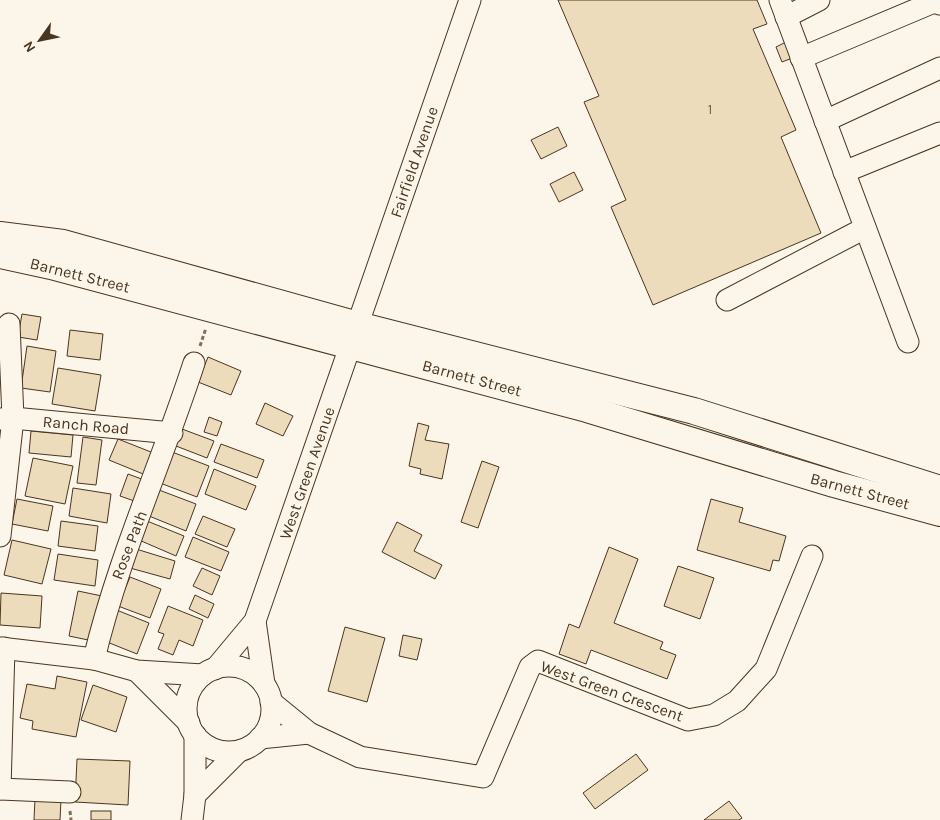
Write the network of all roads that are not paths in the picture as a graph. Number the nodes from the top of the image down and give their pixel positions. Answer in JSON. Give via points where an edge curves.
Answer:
{"nodes":[{"id":1,"x":470,"y":0,"type":"edge"},
{"id":2,"x":819,"y":0,"type":"edge"},
{"id":3,"x":936,"y":2,"type":"edge"},
{"id":4,"x":785,"y":7,"type":"edge"},
{"id":5,"x":801,"y":58,"type":"junction"},
{"id":6,"x":940,"y":68,"type":"edge"},
{"id":7,"x":825,"y":121,"type":"junction"},
{"id":8,"x":940,"y":133,"type":"edge"},
{"id":9,"x":844,"y":172,"type":"junction"},
{"id":10,"x":865,"y":228,"type":"junction"},
{"id":11,"x":0,"y":235,"type":"edge"},
{"id":12,"x":0,"y":255,"type":"edge"},
{"id":13,"x":727,"y":300,"type":"dead end"},
{"id":14,"x":9,"y":324,"type":"dead end"},
{"id":15,"x":354,"y":336,"type":"junction"},
{"id":16,"x":908,"y":342,"type":"dead end"},
{"id":17,"x":194,"y":363,"type":"road end"},
{"id":18,"x":6,"y":419,"type":"edge"},
{"id":19,"x":172,"y":434,"type":"junction"},
{"id":20,"x":940,"y":489,"type":"edge"},
{"id":21,"x":940,"y":513,"type":"edge"},
{"id":22,"x":0,"y":536,"type":"edge"},
{"id":23,"x":812,"y":556,"type":"dead end"},
{"id":24,"x":255,"y":621,"type":"junction"},
{"id":25,"x":2,"y":648,"type":"edge"},
{"id":26,"x":94,"y":659,"type":"junction"},
{"id":27,"x":137,"y":671,"type":"junction"},
{"id":28,"x":209,"y":672,"type":"junction"},
{"id":29,"x":267,"y":693,"type":"junction"},
{"id":30,"x":192,"y":729,"type":"junction"},
{"id":31,"x":309,"y":733,"type":"junction"},
{"id":32,"x":260,"y":738,"type":"junction"},
{"id":33,"x":239,"y":751,"type":"junction"},
{"id":34,"x":0,"y":789,"type":"edge"},
{"id":35,"x":70,"y":792,"type":"dead end"},
{"id":36,"x":195,"y":795,"type":"junction"},
{"id":37,"x":192,"y":820,"type":"edge"}],
"edges":[{"from":1,"to":15,"type":"street","name":"Fairfield Avenue"},
{"from":2,"to":4,"type":"street"},
{"from":3,"to":5,"type":"street"},
{"from":4,"to":5,"type":"street"},
{"from":5,"to":7,"type":"street"},
{"from":6,"to":7,"type":"street"},
{"from":7,"to":9,"type":"street"},
{"from":8,"to":9,"type":"street"},
{"from":9,"to":10,"type":"street"},
{"from":10,"to":13,"type":"street"},
{"from":10,"to":16,"type":"street"},
{"from":11,"to":15,"type":"main road","name":"Barnett Street","via":[[63,244]]},
{"from":12,"to":15,"type":"main road","name":"Barnett Street","via":[[212,309]]},
{"from":14,"to":18,"type":"street"},
{"from":15,"to":20,"type":"main road","name":"Barnett Street","via":[[694,411]]},
{"from":15,"to":21,"type":"main road","name":"Barnett Street","via":[[834,484]]},
{"from":15,"to":24,"type":"street","name":"West Green Avenue"},
{"from":17,"to":19,"type":"street","name":"Rose Path"},
{"from":18,"to":19,"type":"street","name":"Ranch Road"},
{"from":18,"to":22,"type":"street"},
{"from":19,"to":26,"type":"street","name":"Rose Path","via":[[110,596]]},
{"from":23,"to":31,"type":"street","name":"West Green Crescent","via":[[766,669],[737,701],[714,715],[688,720],[538,661],[530,667],[483,777],[360,757]]},
{"from":24,"to":28,"type":"street","name":"West Green Avenue"},
{"from":24,"to":29,"type":"street","name":"West Green Avenue"},
{"from":25,"to":26,"type":"street"},
{"from":25,"to":34,"type":"street"},
{"from":26,"to":27,"type":"street"},
{"from":27,"to":28,"type":"street"},
{"from":27,"to":30,"type":"street"},
{"from":28,"to":29,"type":"street","via":[[228,666],[242,668],[254,674]]},
{"from":28,"to":30,"type":"street","via":[[194,684],[188,697],[186,710]]},
{"from":29,"to":31,"type":"street","name":"West Green Crescent"},
{"from":29,"to":32,"type":"street","via":[[270,722]]},
{"from":30,"to":33,"type":"street","via":[[205,745],[217,751]]},
{"from":30,"to":36,"type":"street"},
{"from":31,"to":32,"type":"street"},
{"from":32,"to":33,"type":"street"},
{"from":33,"to":36,"type":"street"},
{"from":34,"to":35,"type":"street"},
{"from":36,"to":37,"type":"street"}]}
